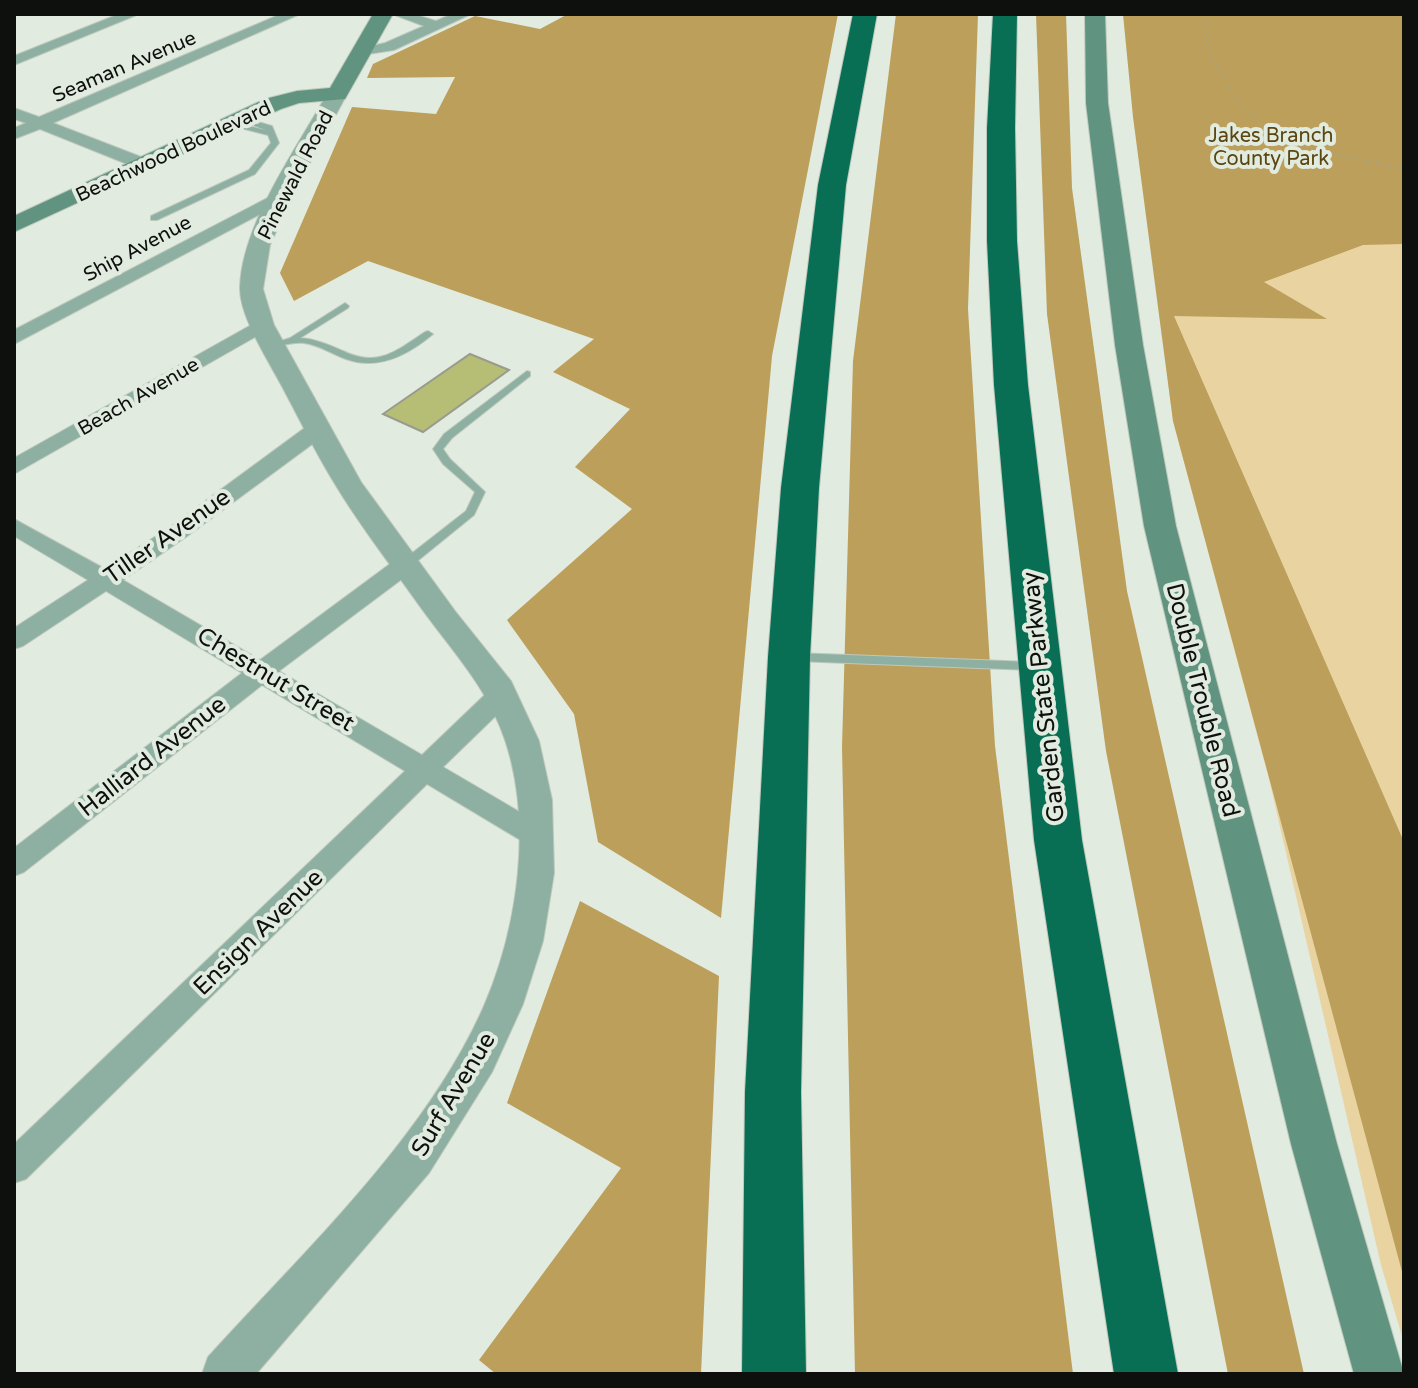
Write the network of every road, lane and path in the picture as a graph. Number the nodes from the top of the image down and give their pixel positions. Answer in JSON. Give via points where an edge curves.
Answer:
{"nodes":[{"id":1,"x":132,"y":14,"type":"edge"},
{"id":2,"x":293,"y":14,"type":"edge"},
{"id":3,"x":383,"y":14,"type":"edge"},
{"id":4,"x":399,"y":14,"type":"edge"},
{"id":5,"x":464,"y":14,"type":"edge"},
{"id":6,"x":865,"y":14,"type":"edge"},
{"id":7,"x":1005,"y":14,"type":"edge"},
{"id":8,"x":1095,"y":14,"type":"edge"},
{"id":9,"x":1204,"y":14,"type":"edge"},
{"id":10,"x":437,"y":26,"type":"junction"},
{"id":11,"x":360,"y":53,"type":"junction"},
{"id":12,"x":14,"y":61,"type":"edge"},
{"id":13,"x":337,"y":94,"type":"junction"},
{"id":14,"x":14,"y":113,"type":"edge"},
{"id":15,"x":235,"y":121,"type":"junction"},
{"id":16,"x":40,"y":123,"type":"junction"},
{"id":17,"x":271,"y":133,"type":"junction"},
{"id":18,"x":14,"y":134,"type":"edge"},
{"id":19,"x":143,"y":164,"type":"junction"},
{"id":20,"x":1404,"y":169,"type":"edge"},
{"id":21,"x":281,"y":196,"type":"junction"},
{"id":22,"x":154,"y":218,"type":"dead end"},
{"id":23,"x":14,"y":225,"type":"edge"},
{"id":24,"x":345,"y":306,"type":"dead end"},
{"id":25,"x":428,"y":334,"type":"dead end"},
{"id":26,"x":276,"y":336,"type":"junction"},
{"id":27,"x":14,"y":338,"type":"edge"},
{"id":28,"x":527,"y":374,"type":"dead end"},
{"id":29,"x":318,"y":429,"type":"junction"},
{"id":30,"x":14,"y":467,"type":"edge"},
{"id":31,"x":14,"y":526,"type":"edge"},
{"id":32,"x":406,"y":564,"type":"junction"},
{"id":33,"x":106,"y":578,"type":"junction"},
{"id":34,"x":14,"y":640,"type":"edge"},
{"id":35,"x":789,"y":657,"type":"junction"},
{"id":36,"x":1040,"y":666,"type":"junction"},
{"id":37,"x":262,"y":671,"type":"junction"},
{"id":38,"x":501,"y":695,"type":"junction"},
{"id":39,"x":426,"y":770,"type":"junction"},
{"id":40,"x":537,"y":836,"type":"junction"},
{"id":41,"x":14,"y":864,"type":"edge"},
{"id":42,"x":14,"y":1167,"type":"edge"},
{"id":43,"x":1386,"y":1371,"type":"edge"},
{"id":44,"x":225,"y":1374,"type":"edge"},
{"id":45,"x":774,"y":1374,"type":"edge"},
{"id":46,"x":1146,"y":1374,"type":"edge"}],
"edges":[{"from":1,"to":12,"type":"street"},
{"from":2,"to":16,"type":"street","name":"Seaman Avenue"},
{"from":3,"to":11,"type":"main road","name":"Pinewald Road"},
{"from":4,"to":10,"type":"street"},
{"from":5,"to":10,"type":"street"},
{"from":6,"to":35,"type":"highway","via":[[832,185],[800,488]]},
{"from":7,"to":36,"type":"highway","name":"Garden State Parkway","via":[[1002,241]]},
{"from":8,"to":43,"type":"main road","name":"Double Trouble Road","via":[[1099,118],[1160,526],[1314,1144]]},
{"from":9,"to":20,"type":"path","via":[[1211,62],[1229,80],[1230,92],[1281,143]]},
{"from":10,"to":11,"type":"street"},
{"from":11,"to":13,"type":"main road","name":"Pinewald Road"},
{"from":13,"to":15,"type":"main road","name":"Beachwood Boulevard","via":[[297,97]]},
{"from":13,"to":21,"type":"street","name":"Pinewald Road"},
{"from":14,"to":16,"type":"street"},
{"from":15,"to":17,"type":"lane"},
{"from":15,"to":17,"type":"lane","via":[[269,128]]},
{"from":15,"to":19,"type":"main road","name":"Beachwood Boulevard"},
{"from":16,"to":18,"type":"street","name":"Seaman Avenue"},
{"from":16,"to":19,"type":"street"},
{"from":17,"to":22,"type":"lane","via":[[275,143],[252,172]]},
{"from":19,"to":23,"type":"main road","name":"Beachwood Boulevard"},
{"from":21,"to":26,"type":"street","name":"Pinewald Road","via":[[259,245],[251,289]]},
{"from":21,"to":27,"type":"street","name":"Ship Avenue"},
{"from":24,"to":26,"type":"lane"},
{"from":25,"to":26,"type":"lane","via":[[374,362],[311,340]]},
{"from":26,"to":29,"type":"street","name":"Pinewald Road"},
{"from":26,"to":30,"type":"street","name":"Beach Avenue"},
{"from":28,"to":32,"type":"lane","via":[[438,449],[480,492],[470,513]]},
{"from":29,"to":32,"type":"street","name":"Surf Avenue","via":[[348,484]]},
{"from":29,"to":33,"type":"street","name":"Tiller Avenue"},
{"from":31,"to":33,"type":"street","name":"Chestnut Street"},
{"from":32,"to":37,"type":"street","name":"Halliard Avenue"},
{"from":32,"to":38,"type":"street","name":"Surf Avenue"},
{"from":33,"to":34,"type":"street","name":"Tiller Avenue"},
{"from":33,"to":37,"type":"street","name":"Chestnut Street"},
{"from":35,"to":36,"type":"lane"},
{"from":35,"to":45,"type":"highway","via":[[773,1092]]},
{"from":36,"to":46,"type":"highway","name":"Garden State Parkway","via":[[1058,840]]},
{"from":37,"to":39,"type":"street","name":"Chestnut Street"},
{"from":37,"to":41,"type":"street","name":"Halliard Avenue"},
{"from":38,"to":39,"type":"street","name":"Ensign Avenue"},
{"from":38,"to":40,"type":"street","name":"Surf Avenue","via":[[522,741]]},
{"from":39,"to":40,"type":"street","name":"Chestnut Street"},
{"from":39,"to":42,"type":"street","name":"Ensign Avenue"},
{"from":40,"to":44,"type":"street","name":"Surf Avenue","via":[[524,941],[504,1004],[478,1059],[414,1159]]}]}
